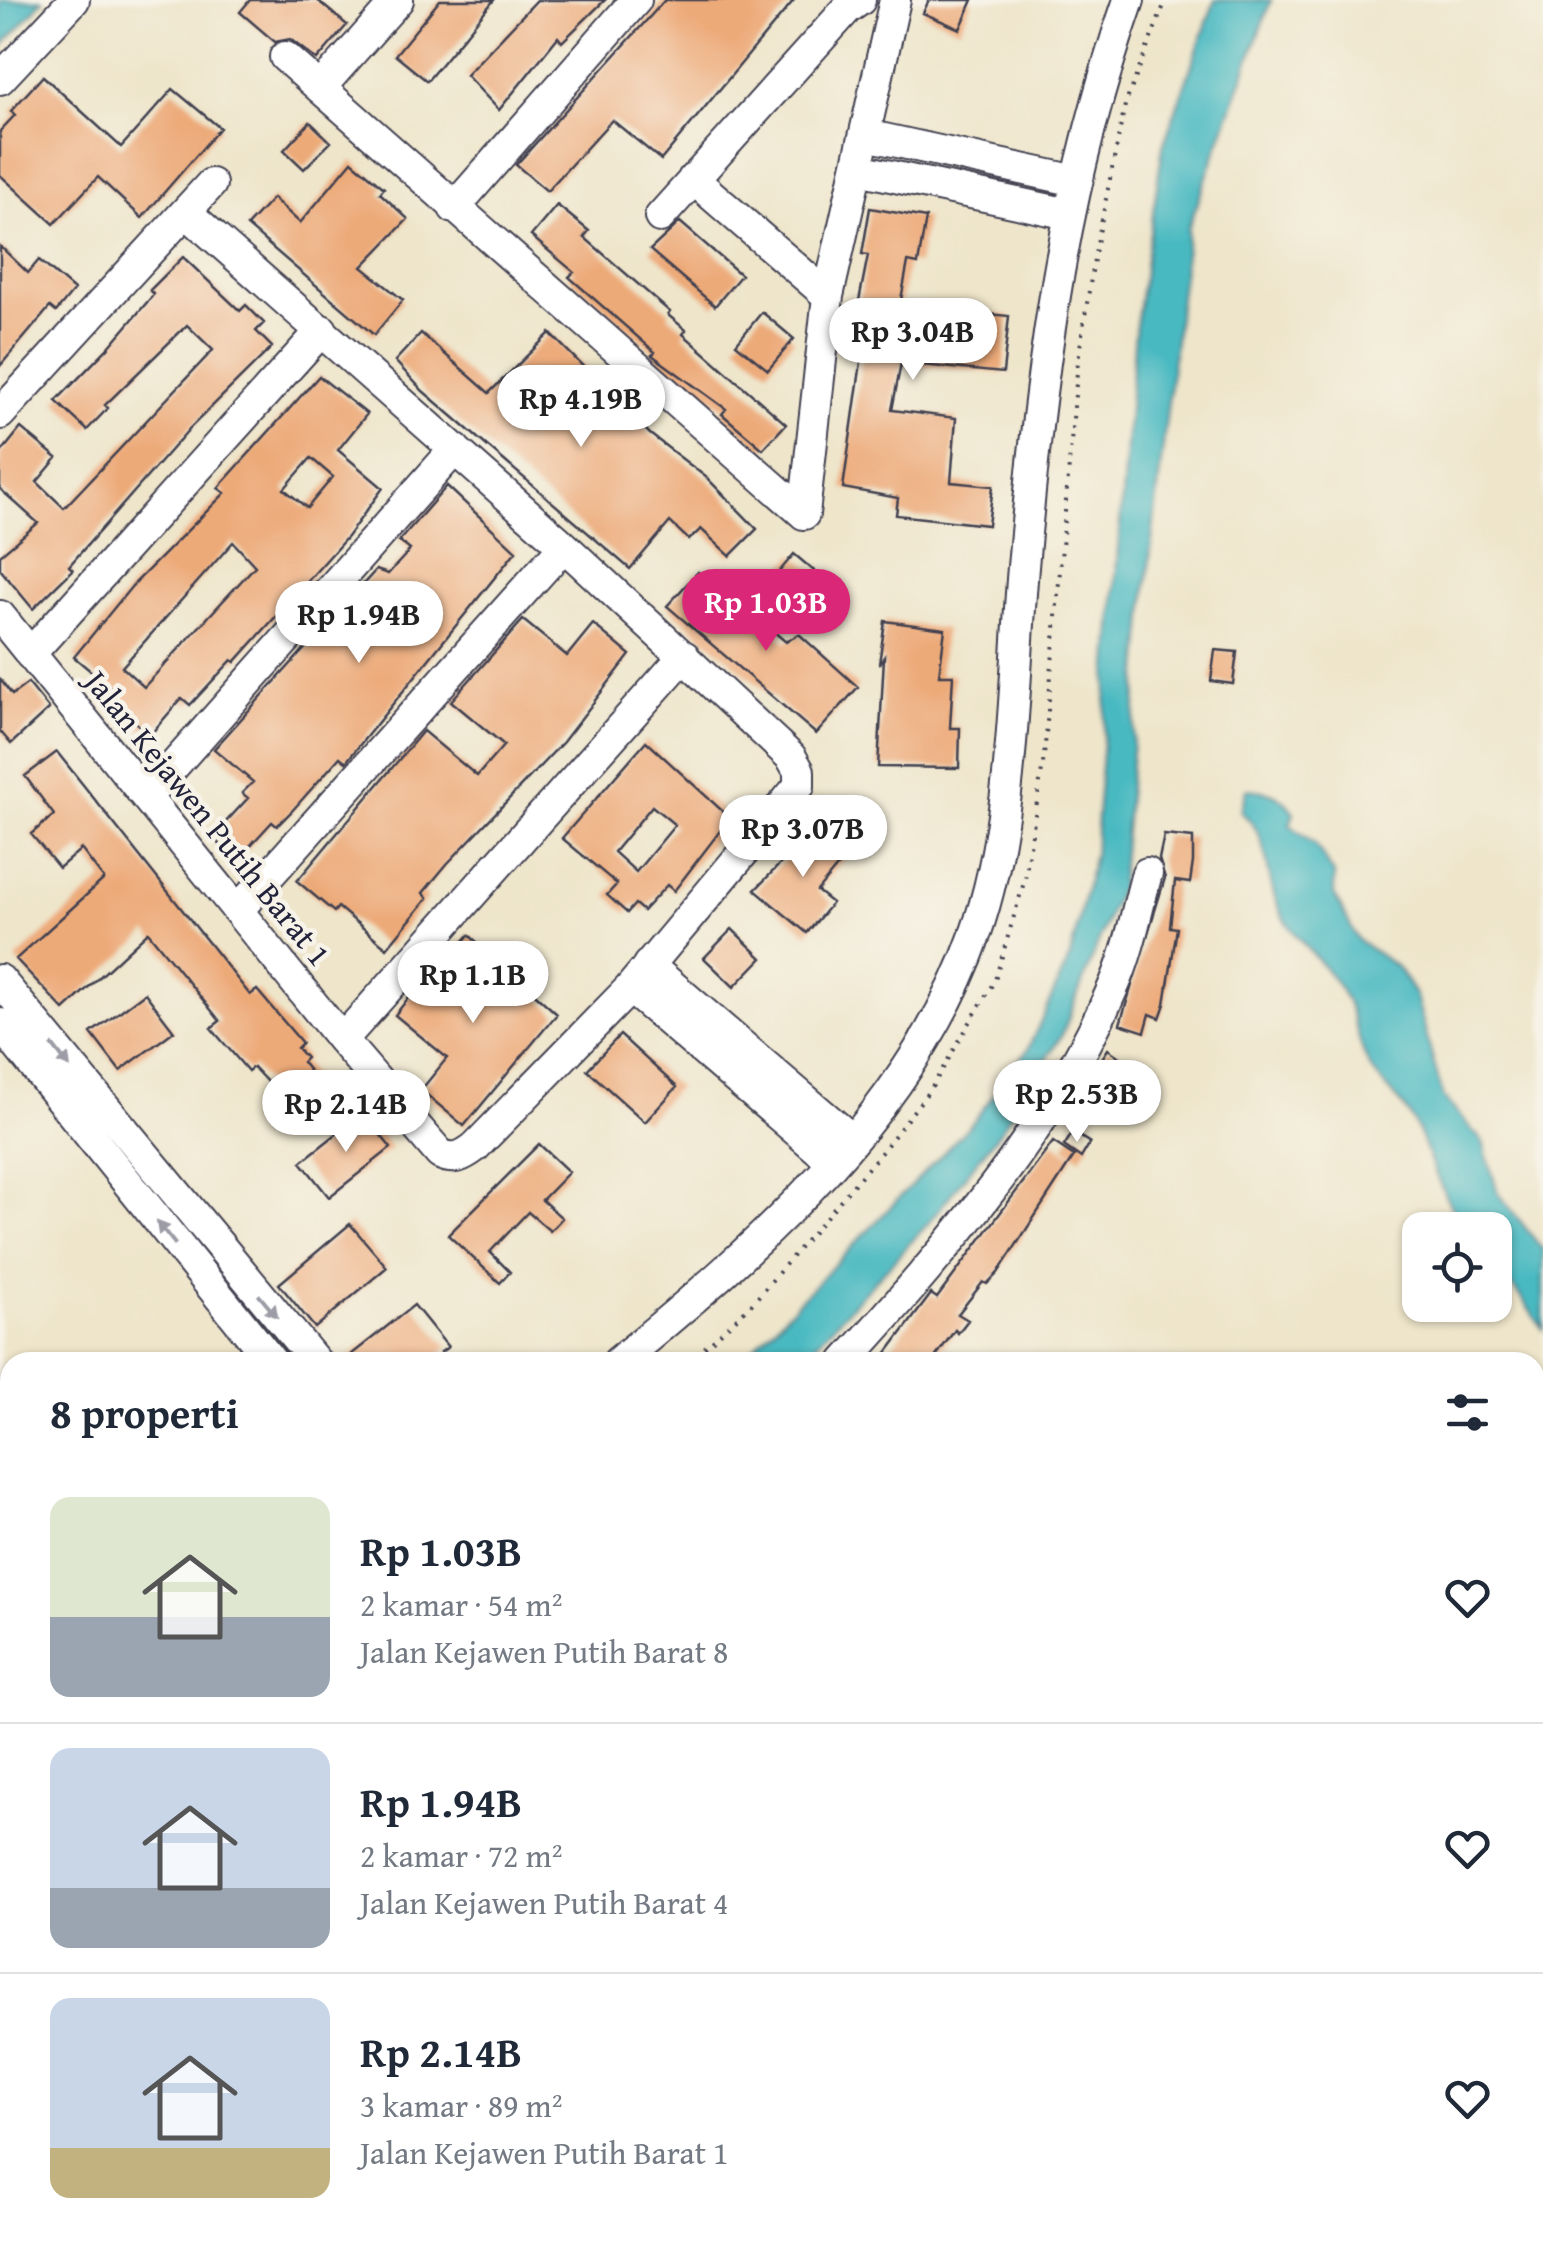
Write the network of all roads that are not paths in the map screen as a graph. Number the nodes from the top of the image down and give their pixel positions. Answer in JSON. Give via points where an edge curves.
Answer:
{"nodes":[{"id":1,"x":74,"y":0,"type":"edge"},
{"id":2,"x":398,"y":0,"type":"edge"},
{"id":3,"x":636,"y":0,"type":"edge"},
{"id":4,"x":860,"y":0,"type":"edge"},
{"id":5,"x":895,"y":0,"type":"edge"},
{"id":6,"x":1128,"y":0,"type":"edge"},
{"id":7,"x":285,"y":57,"type":"dead end"},
{"id":8,"x":0,"y":79,"type":"edge"},
{"id":9,"x":320,"y":88,"type":"junction"},
{"id":10,"x":866,"y":135,"type":"junction"},
{"id":11,"x":949,"y":153,"type":"junction"},
{"id":12,"x":858,"y":169,"type":"junction"},
{"id":13,"x":693,"y":179,"type":"junction"},
{"id":14,"x":1076,"y":180,"type":"junction"},
{"id":15,"x":211,"y":184,"type":"dead end"},
{"id":16,"x":943,"y":187,"type":"junction"},
{"id":17,"x":454,"y":208,"type":"junction"},
{"id":18,"x":186,"y":212,"type":"junction"},
{"id":19,"x":1068,"y":214,"type":"junction"},
{"id":20,"x":660,"y":217,"type":"dead end"},
{"id":21,"x":828,"y":296,"type":"junction"},
{"id":22,"x":322,"y":330,"type":"junction"},
{"id":23,"x":0,"y":414,"type":"edge"},
{"id":24,"x":455,"y":449,"type":"junction"},
{"id":25,"x":564,"y":546,"type":"junction"},
{"id":26,"x":0,"y":616,"type":"edge"},
{"id":27,"x":30,"y":654,"type":"junction"},
{"id":28,"x":684,"y":656,"type":"junction"},
{"id":29,"x":148,"y":796,"type":"junction"},
{"id":30,"x":1148,"y":873,"type":"dead end"},
{"id":31,"x":238,"y":910,"type":"junction"},
{"id":32,"x":639,"y":976,"type":"junction"},
{"id":33,"x":4,"y":1004,"type":"edge"},
{"id":34,"x":342,"y":1040,"type":"junction"},
{"id":35,"x":842,"y":1150,"type":"junction"},
{"id":36,"x":265,"y":1352,"type":"edge"},
{"id":37,"x":307,"y":1352,"type":"edge"},
{"id":38,"x":630,"y":1352,"type":"edge"},
{"id":39,"x":853,"y":1352,"type":"edge"},
{"id":40,"x":0,"y":1672,"type":"edge"},
{"id":41,"x":0,"y":1698,"type":"edge"}],
"edges":[{"from":1,"to":8,"type":"street"},
{"from":2,"to":9,"type":"street"},
{"from":3,"to":17,"type":"street"},
{"from":4,"to":13,"type":"street"},
{"from":5,"to":10,"type":"street"},
{"from":6,"to":14,"type":"street"},
{"from":7,"to":9,"type":"street"},
{"from":9,"to":17,"type":"street"},
{"from":10,"to":11,"type":"street"},
{"from":10,"to":12,"type":"street"},
{"from":11,"to":14,"type":"street"},
{"from":11,"to":16,"type":"street"},
{"from":12,"to":16,"type":"street"},
{"from":12,"to":21,"type":"street"},
{"from":13,"to":20,"type":"street"},
{"from":13,"to":21,"type":"street"},
{"from":14,"to":19,"type":"street"},
{"from":15,"to":18,"type":"street"},
{"from":16,"to":19,"type":"street"},
{"from":17,"to":21,"type":"street","via":[[804,514]]},
{"from":18,"to":22,"type":"street"},
{"from":18,"to":23,"type":"street"},
{"from":19,"to":35,"type":"street","via":[[1034,438],[1000,844],[976,934],[950,994],[911,1062]]},
{"from":22,"to":24,"type":"street"},
{"from":22,"to":27,"type":"street"},
{"from":24,"to":25,"type":"street"},
{"from":24,"to":29,"type":"street"},
{"from":25,"to":28,"type":"street"},
{"from":25,"to":31,"type":"street"},
{"from":26,"to":27,"type":"street","name":"Jalan Kejawen Putih Barat 1"},
{"from":27,"to":29,"type":"street","name":"Jalan Kejawen Putih Barat 1"},
{"from":28,"to":32,"type":"street","via":[[791,757],[799,786]]},
{"from":28,"to":34,"type":"street"},
{"from":29,"to":31,"type":"street","name":"Jalan Kejawen Putih Barat 1"},
{"from":30,"to":39,"type":"street","via":[[1116,980],[1046,1111],[1006,1170]]},
{"from":31,"to":34,"type":"street","name":"Jalan Kejawen Putih Barat 1"},
{"from":32,"to":34,"type":"street","name":"Jalan Kejawen Putih Barat 1","via":[[461,1157],[440,1154]]},
{"from":32,"to":35,"type":"street"},
{"from":36,"to":33,"type":"street","one_way":true},
{"from":33,"to":37,"type":"street","one_way":true},
{"from":35,"to":38,"type":"street","via":[[702,1293]]},
{"from":40,"to":41,"type":"street"}]}
